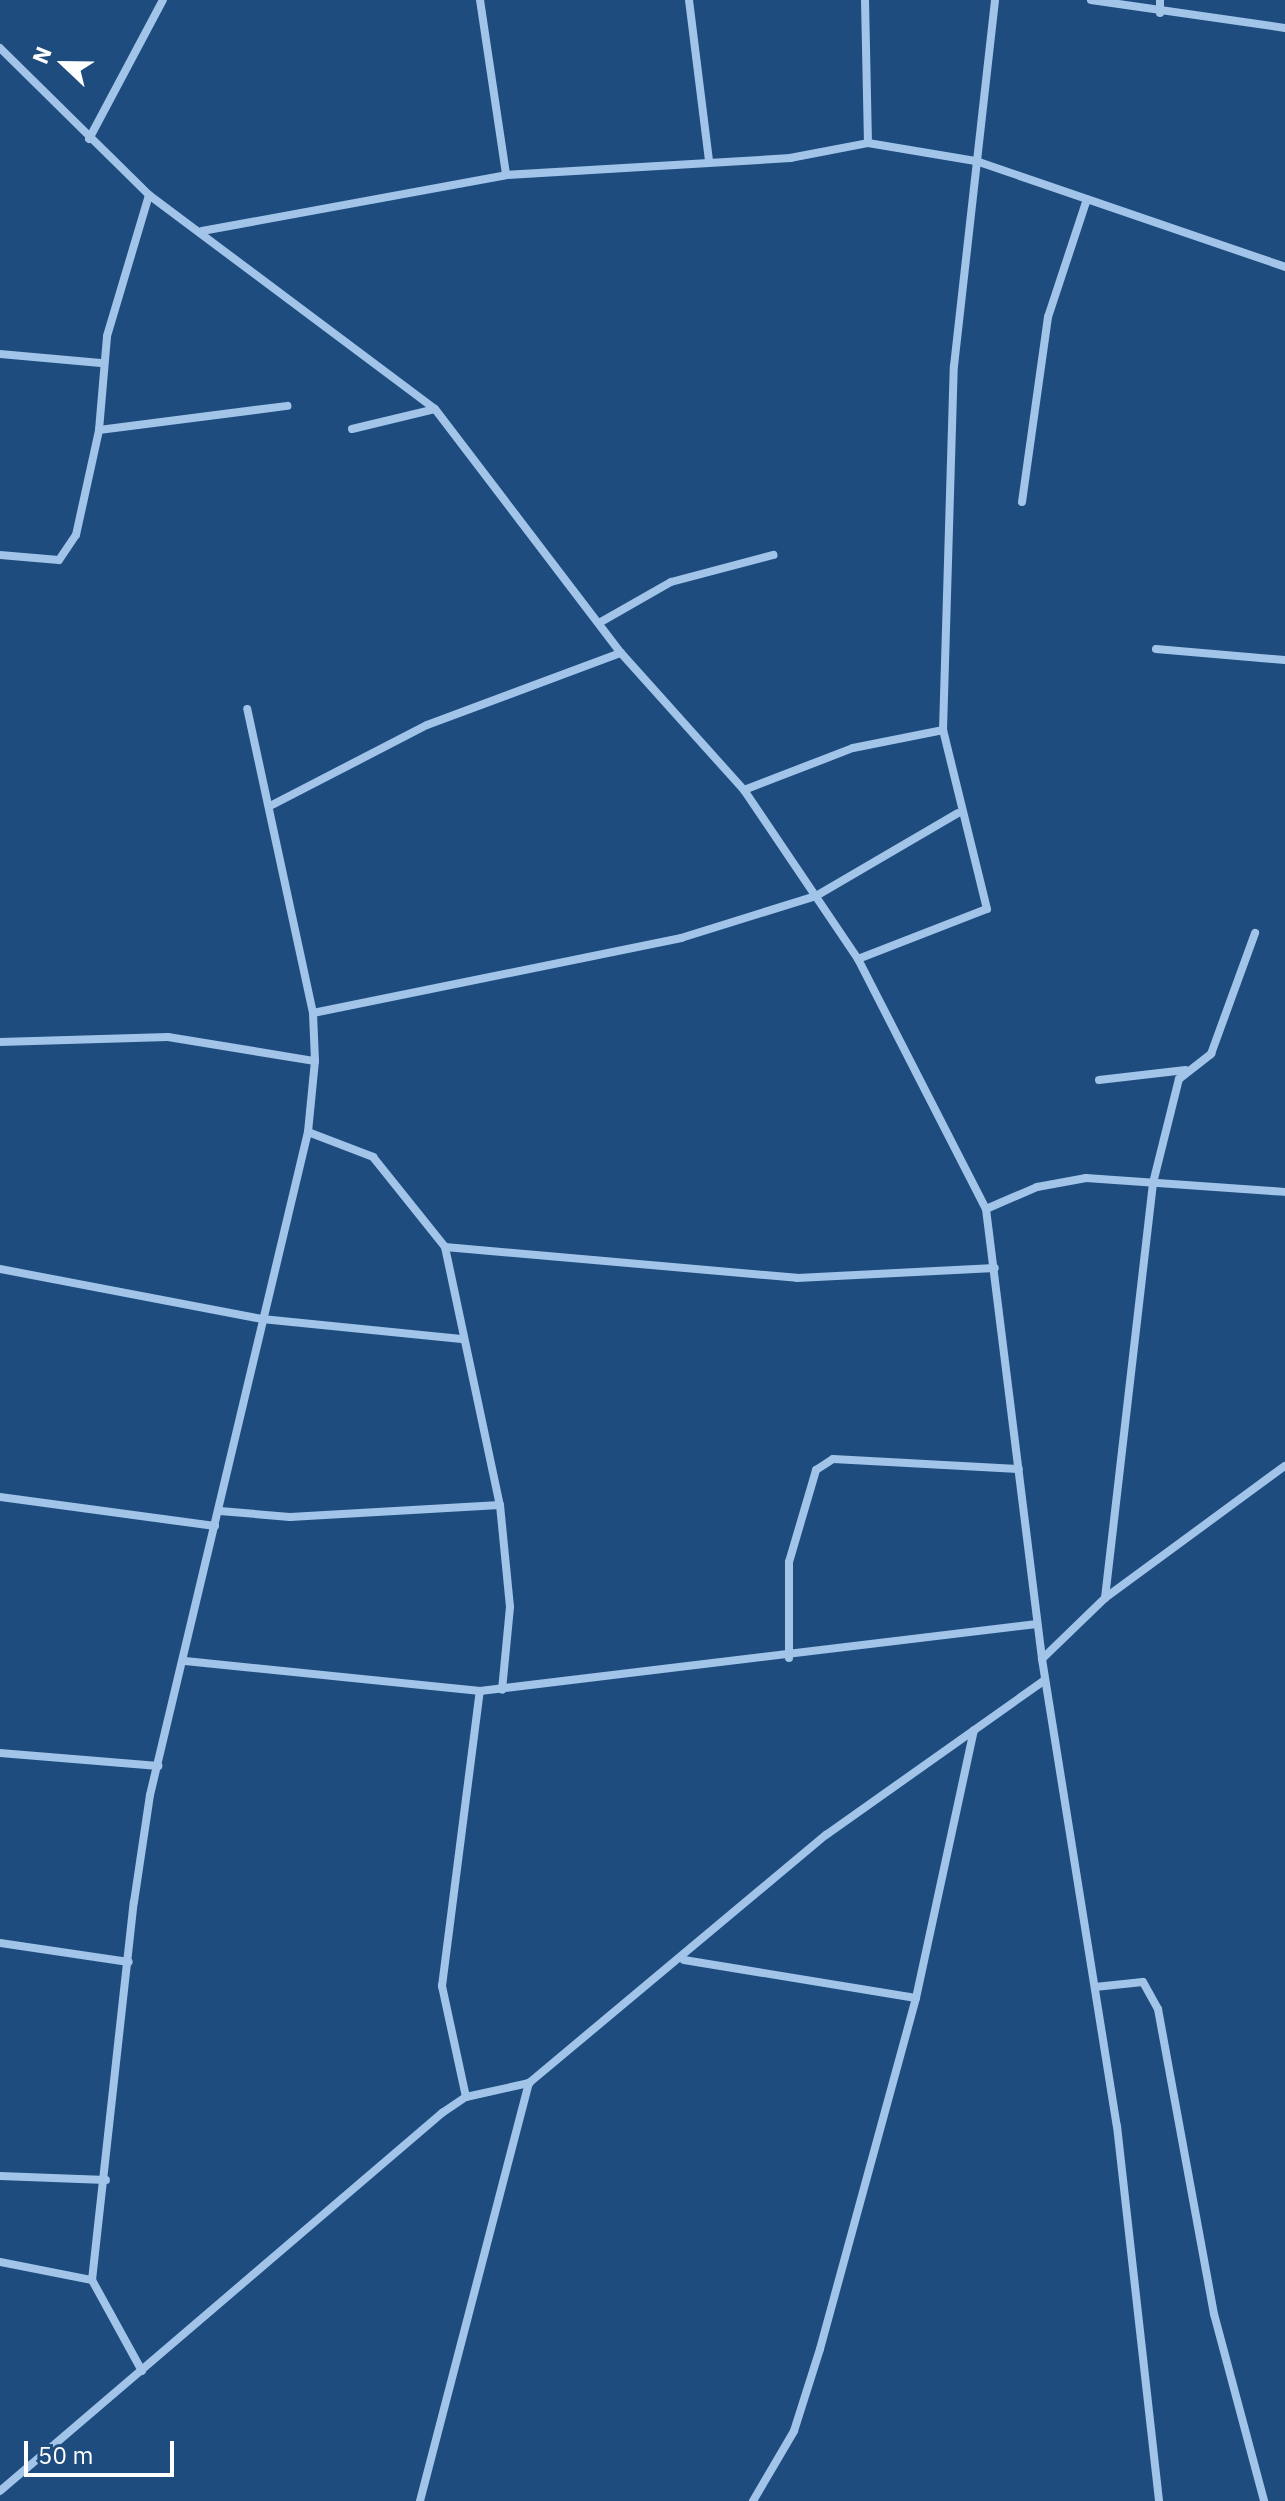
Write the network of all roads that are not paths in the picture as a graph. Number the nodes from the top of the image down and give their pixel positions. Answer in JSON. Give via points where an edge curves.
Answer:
{"nodes":[{"id":1,"x":163,"y":0,"type":"edge"},
{"id":2,"x":480,"y":0,"type":"edge"},
{"id":3,"x":689,"y":0,"type":"edge"},
{"id":4,"x":865,"y":0,"type":"edge"},
{"id":5,"x":995,"y":0,"type":"edge"},
{"id":6,"x":1091,"y":0,"type":"edge"},
{"id":7,"x":1160,"y":0,"type":"edge"},
{"id":8,"x":1160,"y":13,"type":"junction"},
{"id":9,"x":1285,"y":28,"type":"edge"},
{"id":10,"x":0,"y":48,"type":"edge"},
{"id":11,"x":89,"y":139,"type":"junction"},
{"id":12,"x":868,"y":143,"type":"junction"},
{"id":13,"x":709,"y":160,"type":"junction"},
{"id":14,"x":976,"y":161,"type":"junction"},
{"id":15,"x":506,"y":175,"type":"junction"},
{"id":16,"x":149,"y":195,"type":"junction"},
{"id":17,"x":1087,"y":199,"type":"junction"},
{"id":18,"x":202,"y":231,"type":"junction"},
{"id":19,"x":1285,"y":267,"type":"edge"},
{"id":20,"x":0,"y":354,"type":"edge"},
{"id":21,"x":101,"y":363,"type":"junction"},
{"id":22,"x":287,"y":406,"type":"dead end"},
{"id":23,"x":435,"y":409,"type":"junction"},
{"id":24,"x":352,"y":429,"type":"dead end"},
{"id":25,"x":99,"y":430,"type":"junction"},
{"id":26,"x":1022,"y":502,"type":"dead end"},
{"id":27,"x":0,"y":555,"type":"edge"},
{"id":28,"x":773,"y":555,"type":"dead end"},
{"id":29,"x":599,"y":623,"type":"junction"},
{"id":30,"x":1156,"y":649,"type":"dead end"},
{"id":31,"x":621,"y":653,"type":"junction"},
{"id":32,"x":1285,"y":660,"type":"edge"},
{"id":33,"x":247,"y":709,"type":"dead end"},
{"id":34,"x":943,"y":730,"type":"junction"},
{"id":35,"x":744,"y":790,"type":"junction"},
{"id":36,"x":270,"y":806,"type":"junction"},
{"id":37,"x":958,"y":813,"type":"junction"},
{"id":38,"x":816,"y":896,"type":"junction"},
{"id":39,"x":1255,"y":933,"type":"dead end"},
{"id":40,"x":858,"y":959,"type":"junction"},
{"id":41,"x":313,"y":1013,"type":"junction"},
{"id":42,"x":0,"y":1042,"type":"edge"},
{"id":43,"x":315,"y":1061,"type":"junction"},
{"id":44,"x":1185,"y":1070,"type":"junction"},
{"id":45,"x":1099,"y":1080,"type":"dead end"},
{"id":46,"x":308,"y":1132,"type":"junction"},
{"id":47,"x":1153,"y":1183,"type":"junction"},
{"id":48,"x":1285,"y":1192,"type":"edge"},
{"id":49,"x":986,"y":1209,"type":"junction"},
{"id":50,"x":445,"y":1247,"type":"junction"},
{"id":51,"x":995,"y":1268,"type":"junction"},
{"id":52,"x":0,"y":1269,"type":"edge"},
{"id":53,"x":262,"y":1319,"type":"junction"},
{"id":54,"x":464,"y":1339,"type":"junction"},
{"id":55,"x":1285,"y":1466,"type":"edge"},
{"id":56,"x":1019,"y":1469,"type":"junction"},
{"id":57,"x":0,"y":1497,"type":"edge"},
{"id":58,"x":500,"y":1505,"type":"junction"},
{"id":59,"x":220,"y":1511,"type":"junction"},
{"id":60,"x":215,"y":1526,"type":"junction"},
{"id":61,"x":1105,"y":1598,"type":"junction"},
{"id":62,"x":1037,"y":1624,"type":"junction"},
{"id":63,"x":789,"y":1658,"type":"junction"},
{"id":64,"x":1042,"y":1659,"type":"junction"},
{"id":65,"x":185,"y":1661,"type":"junction"},
{"id":66,"x":1045,"y":1680,"type":"junction"},
{"id":67,"x":502,"y":1690,"type":"junction"},
{"id":68,"x":480,"y":1691,"type":"junction"},
{"id":69,"x":974,"y":1730,"type":"junction"},
{"id":70,"x":0,"y":1753,"type":"edge"},
{"id":71,"x":158,"y":1766,"type":"junction"},
{"id":72,"x":0,"y":1943,"type":"edge"},
{"id":73,"x":684,"y":1960,"type":"junction"},
{"id":74,"x":129,"y":1962,"type":"junction"},
{"id":75,"x":1095,"y":1987,"type":"junction"},
{"id":76,"x":916,"y":1998,"type":"junction"},
{"id":77,"x":529,"y":2083,"type":"junction"},
{"id":78,"x":466,"y":2097,"type":"junction"},
{"id":79,"x":0,"y":2176,"type":"edge"},
{"id":80,"x":106,"y":2180,"type":"junction"},
{"id":81,"x":0,"y":2262,"type":"edge"},
{"id":82,"x":92,"y":2280,"type":"junction"},
{"id":83,"x":142,"y":2371,"type":"junction"},
{"id":84,"x":0,"y":2491,"type":"edge"},
{"id":85,"x":420,"y":2501,"type":"edge"},
{"id":86,"x":753,"y":2501,"type":"edge"},
{"id":87,"x":1159,"y":2501,"type":"edge"},
{"id":88,"x":1264,"y":2501,"type":"edge"}],
"edges":[{"from":1,"to":11,"type":"street"},
{"from":2,"to":15,"type":"street"},
{"from":3,"to":13,"type":"street"},
{"from":4,"to":12,"type":"street"},
{"from":5,"to":14,"type":"street"},
{"from":6,"to":8,"type":"street"},
{"from":7,"to":8,"type":"street"},
{"from":8,"to":9,"type":"street"},
{"from":10,"to":11,"type":"street"},
{"from":11,"to":16,"type":"street"},
{"from":12,"to":13,"type":"street","via":[[790,158]]},
{"from":12,"to":14,"type":"street"},
{"from":13,"to":15,"type":"street"},
{"from":14,"to":17,"type":"street"},
{"from":14,"to":34,"type":"street","via":[[954,366]]},
{"from":15,"to":18,"type":"street"},
{"from":16,"to":18,"type":"street"},
{"from":16,"to":21,"type":"street"},
{"from":17,"to":19,"type":"street"},
{"from":17,"to":26,"type":"street","via":[[1048,317]]},
{"from":18,"to":23,"type":"street"},
{"from":20,"to":21,"type":"street"},
{"from":21,"to":25,"type":"street"},
{"from":22,"to":25,"type":"street"},
{"from":23,"to":24,"type":"street"},
{"from":23,"to":29,"type":"street"},
{"from":25,"to":27,"type":"street","via":[[69,552],[41,562]]},
{"from":28,"to":29,"type":"street","via":[[671,582]]},
{"from":29,"to":31,"type":"street"},
{"from":30,"to":32,"type":"street"},
{"from":31,"to":35,"type":"street"},
{"from":31,"to":36,"type":"street","via":[[427,725]]},
{"from":33,"to":36,"type":"street"},
{"from":34,"to":35,"type":"street","via":[[853,748]]},
{"from":34,"to":37,"type":"street"},
{"from":35,"to":38,"type":"street"},
{"from":36,"to":41,"type":"street"},
{"from":37,"to":38,"type":"street"},
{"from":37,"to":40,"type":"street","via":[[987,909]]},
{"from":38,"to":40,"type":"street"},
{"from":38,"to":41,"type":"street","via":[[681,938]]},
{"from":39,"to":44,"type":"street","via":[[1211,1054]]},
{"from":40,"to":49,"type":"street"},
{"from":41,"to":43,"type":"street"},
{"from":42,"to":43,"type":"street","via":[[168,1037]]},
{"from":43,"to":46,"type":"street"},
{"from":44,"to":45,"type":"street"},
{"from":44,"to":47,"type":"street"},
{"from":46,"to":50,"type":"street","via":[[373,1157]]},
{"from":46,"to":53,"type":"street"},
{"from":47,"to":48,"type":"street"},
{"from":47,"to":49,"type":"street","via":[[1062,1181]]},
{"from":47,"to":61,"type":"street"},
{"from":49,"to":51,"type":"street"},
{"from":50,"to":51,"type":"street","via":[[797,1278]]},
{"from":50,"to":54,"type":"street"},
{"from":51,"to":56,"type":"street"},
{"from":52,"to":53,"type":"street"},
{"from":53,"to":54,"type":"street"},
{"from":53,"to":59,"type":"street"},
{"from":54,"to":58,"type":"street"},
{"from":55,"to":61,"type":"street"},
{"from":56,"to":62,"type":"street"},
{"from":56,"to":63,"type":"street","via":[[833,1459],[816,1470],[789,1562]]},
{"from":57,"to":60,"type":"street"},
{"from":58,"to":59,"type":"street","via":[[290,1517]]},
{"from":58,"to":67,"type":"street","via":[[510,1607]]},
{"from":59,"to":60,"type":"street"},
{"from":60,"to":65,"type":"street"},
{"from":61,"to":64,"type":"street"},
{"from":62,"to":63,"type":"street"},
{"from":62,"to":64,"type":"street"},
{"from":63,"to":67,"type":"street"},
{"from":64,"to":66,"type":"street"},
{"from":65,"to":68,"type":"street"},
{"from":65,"to":71,"type":"street"},
{"from":66,"to":69,"type":"street"},
{"from":66,"to":75,"type":"street"},
{"from":67,"to":68,"type":"street"},
{"from":68,"to":78,"type":"street","via":[[442,1986]]},
{"from":69,"to":73,"type":"street","via":[[826,1835]]},
{"from":69,"to":76,"type":"street"},
{"from":70,"to":71,"type":"street"},
{"from":71,"to":74,"type":"street"},
{"from":72,"to":74,"type":"street"},
{"from":73,"to":76,"type":"street"},
{"from":73,"to":77,"type":"street"},
{"from":74,"to":80,"type":"street"},
{"from":75,"to":87,"type":"street","via":[[1149,2376]]},
{"from":75,"to":88,"type":"street","via":[[1143,1982],[1158,2009],[1214,2314]]},
{"from":76,"to":86,"type":"street","via":[[794,2431]]},
{"from":77,"to":78,"type":"street"},
{"from":77,"to":85,"type":"street"},
{"from":78,"to":83,"type":"street"},
{"from":79,"to":80,"type":"street"},
{"from":80,"to":82,"type":"street"},
{"from":81,"to":82,"type":"street"},
{"from":82,"to":83,"type":"street"},
{"from":83,"to":84,"type":"street"}]}
